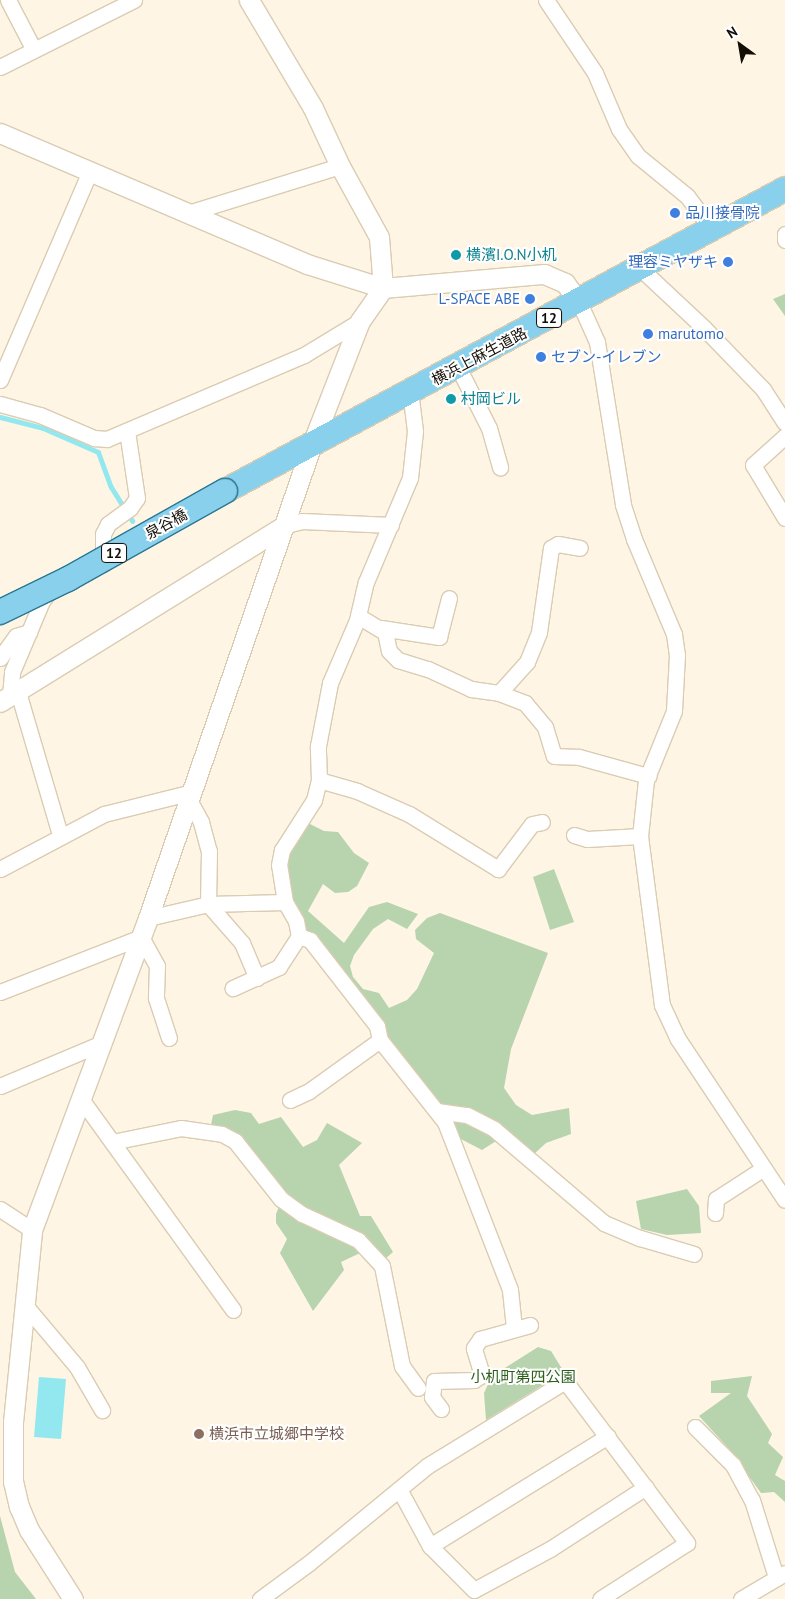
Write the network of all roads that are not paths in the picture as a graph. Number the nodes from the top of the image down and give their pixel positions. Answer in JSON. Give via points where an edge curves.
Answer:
{"nodes":[{"id":1,"x":8,"y":0,"type":"edge"},
{"id":2,"x":134,"y":0,"type":"edge"},
{"id":3,"x":249,"y":0,"type":"edge"},
{"id":4,"x":546,"y":0,"type":"edge"},
{"id":5,"x":34,"y":50,"type":"junction"},
{"id":6,"x":0,"y":68,"type":"edge"},
{"id":7,"x":0,"y":133,"type":"edge"},
{"id":8,"x":340,"y":166,"type":"junction"},
{"id":9,"x":90,"y":171,"type":"junction"},
{"id":10,"x":785,"y":189,"type":"edge"},
{"id":11,"x":188,"y":213,"type":"junction"},
{"id":12,"x":712,"y":229,"type":"junction"},
{"id":13,"x":785,"y":234,"type":"edge"},
{"id":14,"x":785,"y":240,"type":"edge"},
{"id":15,"x":641,"y":269,"type":"junction"},
{"id":16,"x":383,"y":288,"type":"junction"},
{"id":17,"x":579,"y":302,"type":"junction"},
{"id":18,"x":360,"y":321,"type":"junction"},
{"id":19,"x":458,"y":367,"type":"junction"},
{"id":20,"x":0,"y":380,"type":"edge"},
{"id":21,"x":410,"y":393,"type":"junction"},
{"id":22,"x":0,"y":404,"type":"edge"},
{"id":23,"x":785,"y":423,"type":"edge"},
{"id":24,"x":127,"y":431,"type":"junction"},
{"id":25,"x":785,"y":436,"type":"edge"},
{"id":26,"x":312,"y":444,"type":"junction"},
{"id":27,"x":500,"y":467,"type":"dead end"},
{"id":28,"x":225,"y":491,"type":"joint"},
{"id":29,"x":785,"y":518,"type":"edge"},
{"id":30,"x":286,"y":525,"type":"junction"},
{"id":31,"x":391,"y":525,"type":"junction"},
{"id":32,"x":580,"y":548,"type":"dead end"},
{"id":33,"x":449,"y":598,"type":"dead end"},
{"id":34,"x":0,"y":612,"type":"edge"},
{"id":35,"x":358,"y":616,"type":"junction"},
{"id":36,"x":381,"y":628,"type":"junction"},
{"id":37,"x":29,"y":632,"type":"junction"},
{"id":38,"x":0,"y":658,"type":"edge"},
{"id":39,"x":499,"y":693,"type":"junction"},
{"id":40,"x":10,"y":697,"type":"edge"},
{"id":41,"x":648,"y":776,"type":"junction"},
{"id":42,"x":319,"y":780,"type":"junction"},
{"id":43,"x":191,"y":796,"type":"junction"},
{"id":44,"x":542,"y":822,"type":"dead end"},
{"id":45,"x":60,"y":835,"type":"junction"},
{"id":46,"x":574,"y":835,"type":"dead end"},
{"id":47,"x":640,"y":836,"type":"junction"},
{"id":48,"x":0,"y":869,"type":"edge"},
{"id":49,"x":285,"y":902,"type":"junction"},
{"id":50,"x":208,"y":904,"type":"junction"},
{"id":51,"x":148,"y":918,"type":"junction"},
{"id":52,"x":299,"y":936,"type":"junction"},
{"id":53,"x":141,"y":937,"type":"junction"},
{"id":54,"x":257,"y":978,"type":"junction"},
{"id":55,"x":234,"y":988,"type":"dead end"},
{"id":56,"x":0,"y":992,"type":"edge"},
{"id":57,"x":169,"y":1038,"type":"dead end"},
{"id":58,"x":380,"y":1040,"type":"junction"},
{"id":59,"x":102,"y":1042,"type":"junction"},
{"id":60,"x":0,"y":1086,"type":"edge"},
{"id":61,"x":81,"y":1099,"type":"junction"},
{"id":62,"x":290,"y":1100,"type":"dead end"},
{"id":63,"x":437,"y":1112,"type":"junction"},
{"id":64,"x":112,"y":1142,"type":"junction"},
{"id":65,"x":764,"y":1168,"type":"junction"},
{"id":66,"x":785,"y":1200,"type":"edge"},
{"id":67,"x":0,"y":1209,"type":"edge"},
{"id":68,"x":715,"y":1213,"type":"dead end"},
{"id":69,"x":32,"y":1230,"type":"junction"},
{"id":70,"x":694,"y":1254,"type":"dead end"},
{"id":71,"x":24,"y":1304,"type":"junction"},
{"id":72,"x":233,"y":1310,"type":"dead end"},
{"id":73,"x":530,"y":1325,"type":"dead end"},
{"id":74,"x":514,"y":1329,"type":"junction"},
{"id":75,"x":418,"y":1388,"type":"dead end"},
{"id":76,"x":441,"y":1409,"type":"dead end"},
{"id":77,"x":102,"y":1410,"type":"dead end"},
{"id":78,"x":695,"y":1427,"type":"dead end"},
{"id":79,"x":608,"y":1436,"type":"junction"},
{"id":80,"x":646,"y":1487,"type":"junction"},
{"id":81,"x":399,"y":1490,"type":"junction"},
{"id":82,"x":430,"y":1546,"type":"junction"},
{"id":83,"x":781,"y":1575,"type":"edge"},
{"id":84,"x":73,"y":1599,"type":"edge"},
{"id":85,"x":260,"y":1599,"type":"edge"},
{"id":86,"x":600,"y":1599,"type":"edge"},
{"id":87,"x":741,"y":1599,"type":"edge"}],
"edges":[{"from":1,"to":5,"type":"street"},
{"from":2,"to":5,"type":"street"},
{"from":3,"to":8,"type":"street","via":[[313,108]]},
{"from":4,"to":12,"type":"street","via":[[595,73],[619,129],[638,156],[687,196]]},
{"from":5,"to":6,"type":"street"},
{"from":7,"to":9,"type":"street"},
{"from":8,"to":11,"type":"street"},
{"from":8,"to":16,"type":"street","via":[[379,237]]},
{"from":9,"to":11,"type":"street"},
{"from":9,"to":20,"type":"street"},
{"from":10,"to":12,"type":"main road","name":"横浜上麻生道路","number":"12"},
{"from":11,"to":16,"type":"street","via":[[307,264]]},
{"from":12,"to":15,"type":"main road","name":"横浜上麻生道路","number":"12"},
{"from":13,"to":14,"type":"street"},
{"from":15,"to":17,"type":"main road","name":"横浜上麻生道路","number":"12"},
{"from":15,"to":23,"type":"street","via":[[763,390]]},
{"from":16,"to":17,"type":"street","via":[[544,274],[566,283]]},
{"from":16,"to":18,"type":"street"},
{"from":17,"to":19,"type":"main road","name":"横浜上麻生道路","number":"12"},
{"from":17,"to":41,"type":"street","via":[[597,342],[624,505],[634,539],[674,634],[677,655],[674,712]]},
{"from":18,"to":24,"type":"street","via":[[304,355]]},
{"from":18,"to":26,"type":"street"},
{"from":19,"to":21,"type":"main road","name":"横浜上麻生道路","number":"12"},
{"from":19,"to":27,"type":"street","via":[[489,428]]},
{"from":21,"to":26,"type":"main road","name":"横浜上麻生道路","number":"12"},
{"from":21,"to":31,"type":"street","via":[[415,431],[410,478]]},
{"from":22,"to":24,"type":"street","via":[[40,415],[94,438],[107,439]]},
{"from":24,"to":37,"type":"street","via":[[137,498],[108,524],[103,534],[102,573],[92,577],[72,572],[56,581],[42,601]]},
{"from":25,"to":29,"type":"street","via":[[753,465]]},
{"from":26,"to":28,"type":"main road","name":"横浜上麻生道路","number":"12"},
{"from":26,"to":30,"type":"street"},
{"from":28,"to":34,"type":"main road","name":"泉谷橋","number":"12","bridge":true,"via":[[68,579]]},
{"from":30,"to":31,"type":"street","via":[[302,521]]},
{"from":30,"to":40,"type":"street"},
{"from":30,"to":43,"type":"street"},
{"from":31,"to":35,"type":"street","via":[[366,582]]},
{"from":32,"to":39,"type":"street","via":[[558,544],[551,548],[539,632],[527,662]]},
{"from":33,"to":36,"type":"street","via":[[439,637]]},
{"from":35,"to":36,"type":"street"},
{"from":35,"to":42,"type":"street","via":[[330,683],[318,746]]},
{"from":36,"to":39,"type":"street","via":[[388,651],[398,660],[428,668],[471,689]]},
{"from":37,"to":38,"type":"street","via":[[16,636]]},
{"from":37,"to":40,"type":"street","via":[[12,672]]},
{"from":39,"to":41,"type":"street","via":[[525,703],[545,727],[554,756],[579,757]]},
{"from":40,"to":45,"type":"street"},
{"from":41,"to":47,"type":"street"},
{"from":42,"to":44,"type":"street","via":[[357,791],[409,814],[498,869],[532,824]]},
{"from":42,"to":49,"type":"street","via":[[314,800],[282,850],[279,865]]},
{"from":43,"to":45,"type":"street","via":[[104,814]]},
{"from":43,"to":50,"type":"street","via":[[209,851]]},
{"from":43,"to":51,"type":"street"},
{"from":45,"to":48,"type":"street"},
{"from":46,"to":47,"type":"street","via":[[587,839]]},
{"from":47,"to":65,"type":"street","via":[[662,1005],[678,1039]]},
{"from":49,"to":50,"type":"street"},
{"from":49,"to":52,"type":"street","via":[[296,921]]},
{"from":50,"to":51,"type":"street"},
{"from":50,"to":54,"type":"street","via":[[242,943]]},
{"from":51,"to":53,"type":"street"},
{"from":52,"to":54,"type":"street","via":[[279,967]]},
{"from":52,"to":58,"type":"street","via":[[310,940],[377,1026]]},
{"from":53,"to":56,"type":"street"},
{"from":53,"to":57,"type":"street","via":[[157,966],[156,998]]},
{"from":53,"to":59,"type":"street"},
{"from":54,"to":55,"type":"street"},
{"from":58,"to":62,"type":"street"},
{"from":58,"to":63,"type":"street"},
{"from":59,"to":60,"type":"street"},
{"from":59,"to":61,"type":"street"},
{"from":61,"to":64,"type":"street"},
{"from":61,"to":69,"type":"street"},
{"from":63,"to":70,"type":"street","via":[[467,1115],[494,1129],[604,1223]]},
{"from":63,"to":74,"type":"street","via":[[445,1122],[510,1290]]},
{"from":64,"to":72,"type":"street"},
{"from":64,"to":75,"type":"street","via":[[181,1128],[222,1134],[235,1141],[281,1199],[302,1214],[358,1240],[382,1266],[402,1366]]},
{"from":65,"to":66,"type":"street"},
{"from":65,"to":68,"type":"street","via":[[716,1199]]},
{"from":67,"to":69,"type":"street"},
{"from":69,"to":71,"type":"street"},
{"from":71,"to":77,"type":"street","via":[[77,1367]]},
{"from":71,"to":84,"type":"street","via":[[12,1438],[13,1482],[29,1530]]},
{"from":73,"to":74,"type":"street"},
{"from":74,"to":76,"type":"street","via":[[476,1344],[482,1375],[474,1380],[434,1381],[432,1397]]},
{"from":78,"to":83,"type":"street","via":[[733,1465],[752,1500]]},
{"from":79,"to":80,"type":"street"},
{"from":79,"to":81,"type":"street","via":[[565,1381],[427,1466]]},
{"from":79,"to":82,"type":"street"},
{"from":80,"to":82,"type":"street","via":[[550,1549],[474,1590]]},
{"from":80,"to":86,"type":"street","via":[[687,1543]]},
{"from":81,"to":82,"type":"street"},
{"from":81,"to":85,"type":"street","via":[[310,1563]]},
{"from":83,"to":87,"type":"street"}]}
